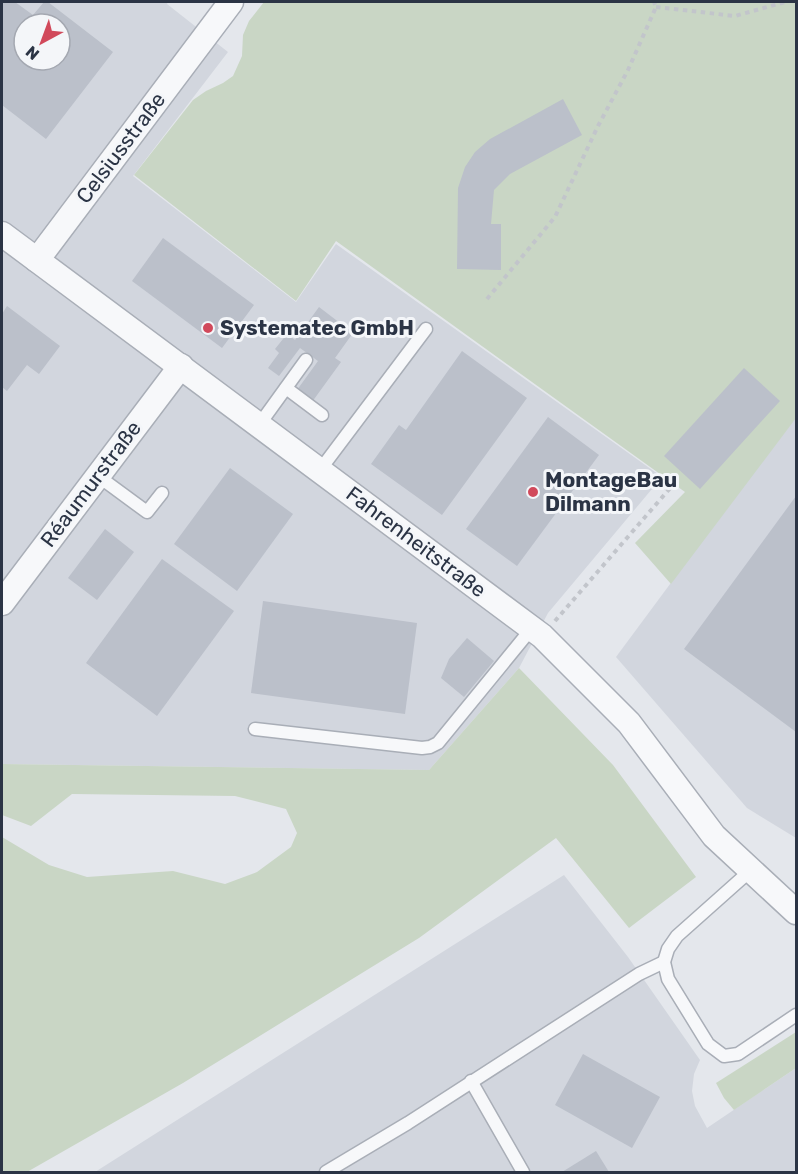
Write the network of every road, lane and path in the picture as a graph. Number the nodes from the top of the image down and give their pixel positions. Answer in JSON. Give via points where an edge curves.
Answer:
{"nodes":[{"id":1,"x":231,"y":2,"type":"edge"},
{"id":2,"x":654,"y":2,"type":"edge"},
{"id":3,"x":785,"y":2,"type":"edge"},
{"id":4,"x":656,"y":7,"type":"junction"},
{"id":5,"x":2,"y":234,"type":"edge"},
{"id":6,"x":37,"y":260,"type":"junction"},
{"id":7,"x":486,"y":299,"type":"dead end"},
{"id":8,"x":426,"y":329,"type":"dead end"},
{"id":9,"x":306,"y":360,"type":"dead end"},
{"id":10,"x":181,"y":366,"type":"junction"},
{"id":11,"x":286,"y":388,"type":"junction"},
{"id":12,"x":322,"y":415,"type":"dead end"},
{"id":13,"x":259,"y":425,"type":"junction"},
{"id":14,"x":320,"y":470,"type":"junction"},
{"id":15,"x":98,"y":476,"type":"junction"},
{"id":16,"x":678,"y":479,"type":"dead end"},
{"id":17,"x":162,"y":493,"type":"dead end"},
{"id":18,"x":2,"y":603,"type":"edge"},
{"id":19,"x":537,"y":632,"type":"junction"},
{"id":20,"x":255,"y":729,"type":"dead end"},
{"id":21,"x":750,"y":871,"type":"junction"},
{"id":22,"x":796,"y":912,"type":"edge"},
{"id":23,"x":664,"y":962,"type":"junction"},
{"id":24,"x":796,"y":1015,"type":"edge"},
{"id":25,"x":471,"y":1081,"type":"junction"},
{"id":26,"x":521,"y":1172,"type":"edge"},
{"id":27,"x":326,"y":1173,"type":"edge"}],
"edges":[{"from":1,"to":6,"type":"street","name":"Celsiusstraße"},
{"from":2,"to":4,"type":"path"},
{"from":3,"to":4,"type":"path","via":[[735,16]]},
{"from":4,"to":7,"type":"path","via":[[555,217]]},
{"from":5,"to":6,"type":"street"},
{"from":6,"to":10,"type":"street","name":"Fahrenheitstraße"},
{"from":8,"to":14,"type":"lane"},
{"from":9,"to":11,"type":"lane"},
{"from":10,"to":13,"type":"street","name":"Fahrenheitstraße"},
{"from":10,"to":15,"type":"street","name":"Réaumurstraße"},
{"from":11,"to":12,"type":"lane"},
{"from":11,"to":13,"type":"lane"},
{"from":13,"to":14,"type":"street","name":"Fahrenheitstraße"},
{"from":14,"to":19,"type":"street","name":"Fahrenheitstraße"},
{"from":15,"to":17,"type":"lane","via":[[147,512]]},
{"from":15,"to":18,"type":"street","name":"Réaumurstraße"},
{"from":16,"to":19,"type":"path"},
{"from":19,"to":20,"type":"lane","via":[[438,743],[430,747]]},
{"from":19,"to":21,"type":"street","name":"Fahrenheitstraße","via":[[629,723],[714,836]]},
{"from":21,"to":22,"type":"street","name":"Fahrenheitstraße"},
{"from":21,"to":23,"type":"lane","via":[[677,936]]},
{"from":23,"to":24,"type":"lane","via":[[668,979],[708,1044],[724,1056],[738,1054]]},
{"from":23,"to":25,"type":"lane"},
{"from":25,"to":26,"type":"lane"},
{"from":25,"to":27,"type":"lane"}]}
